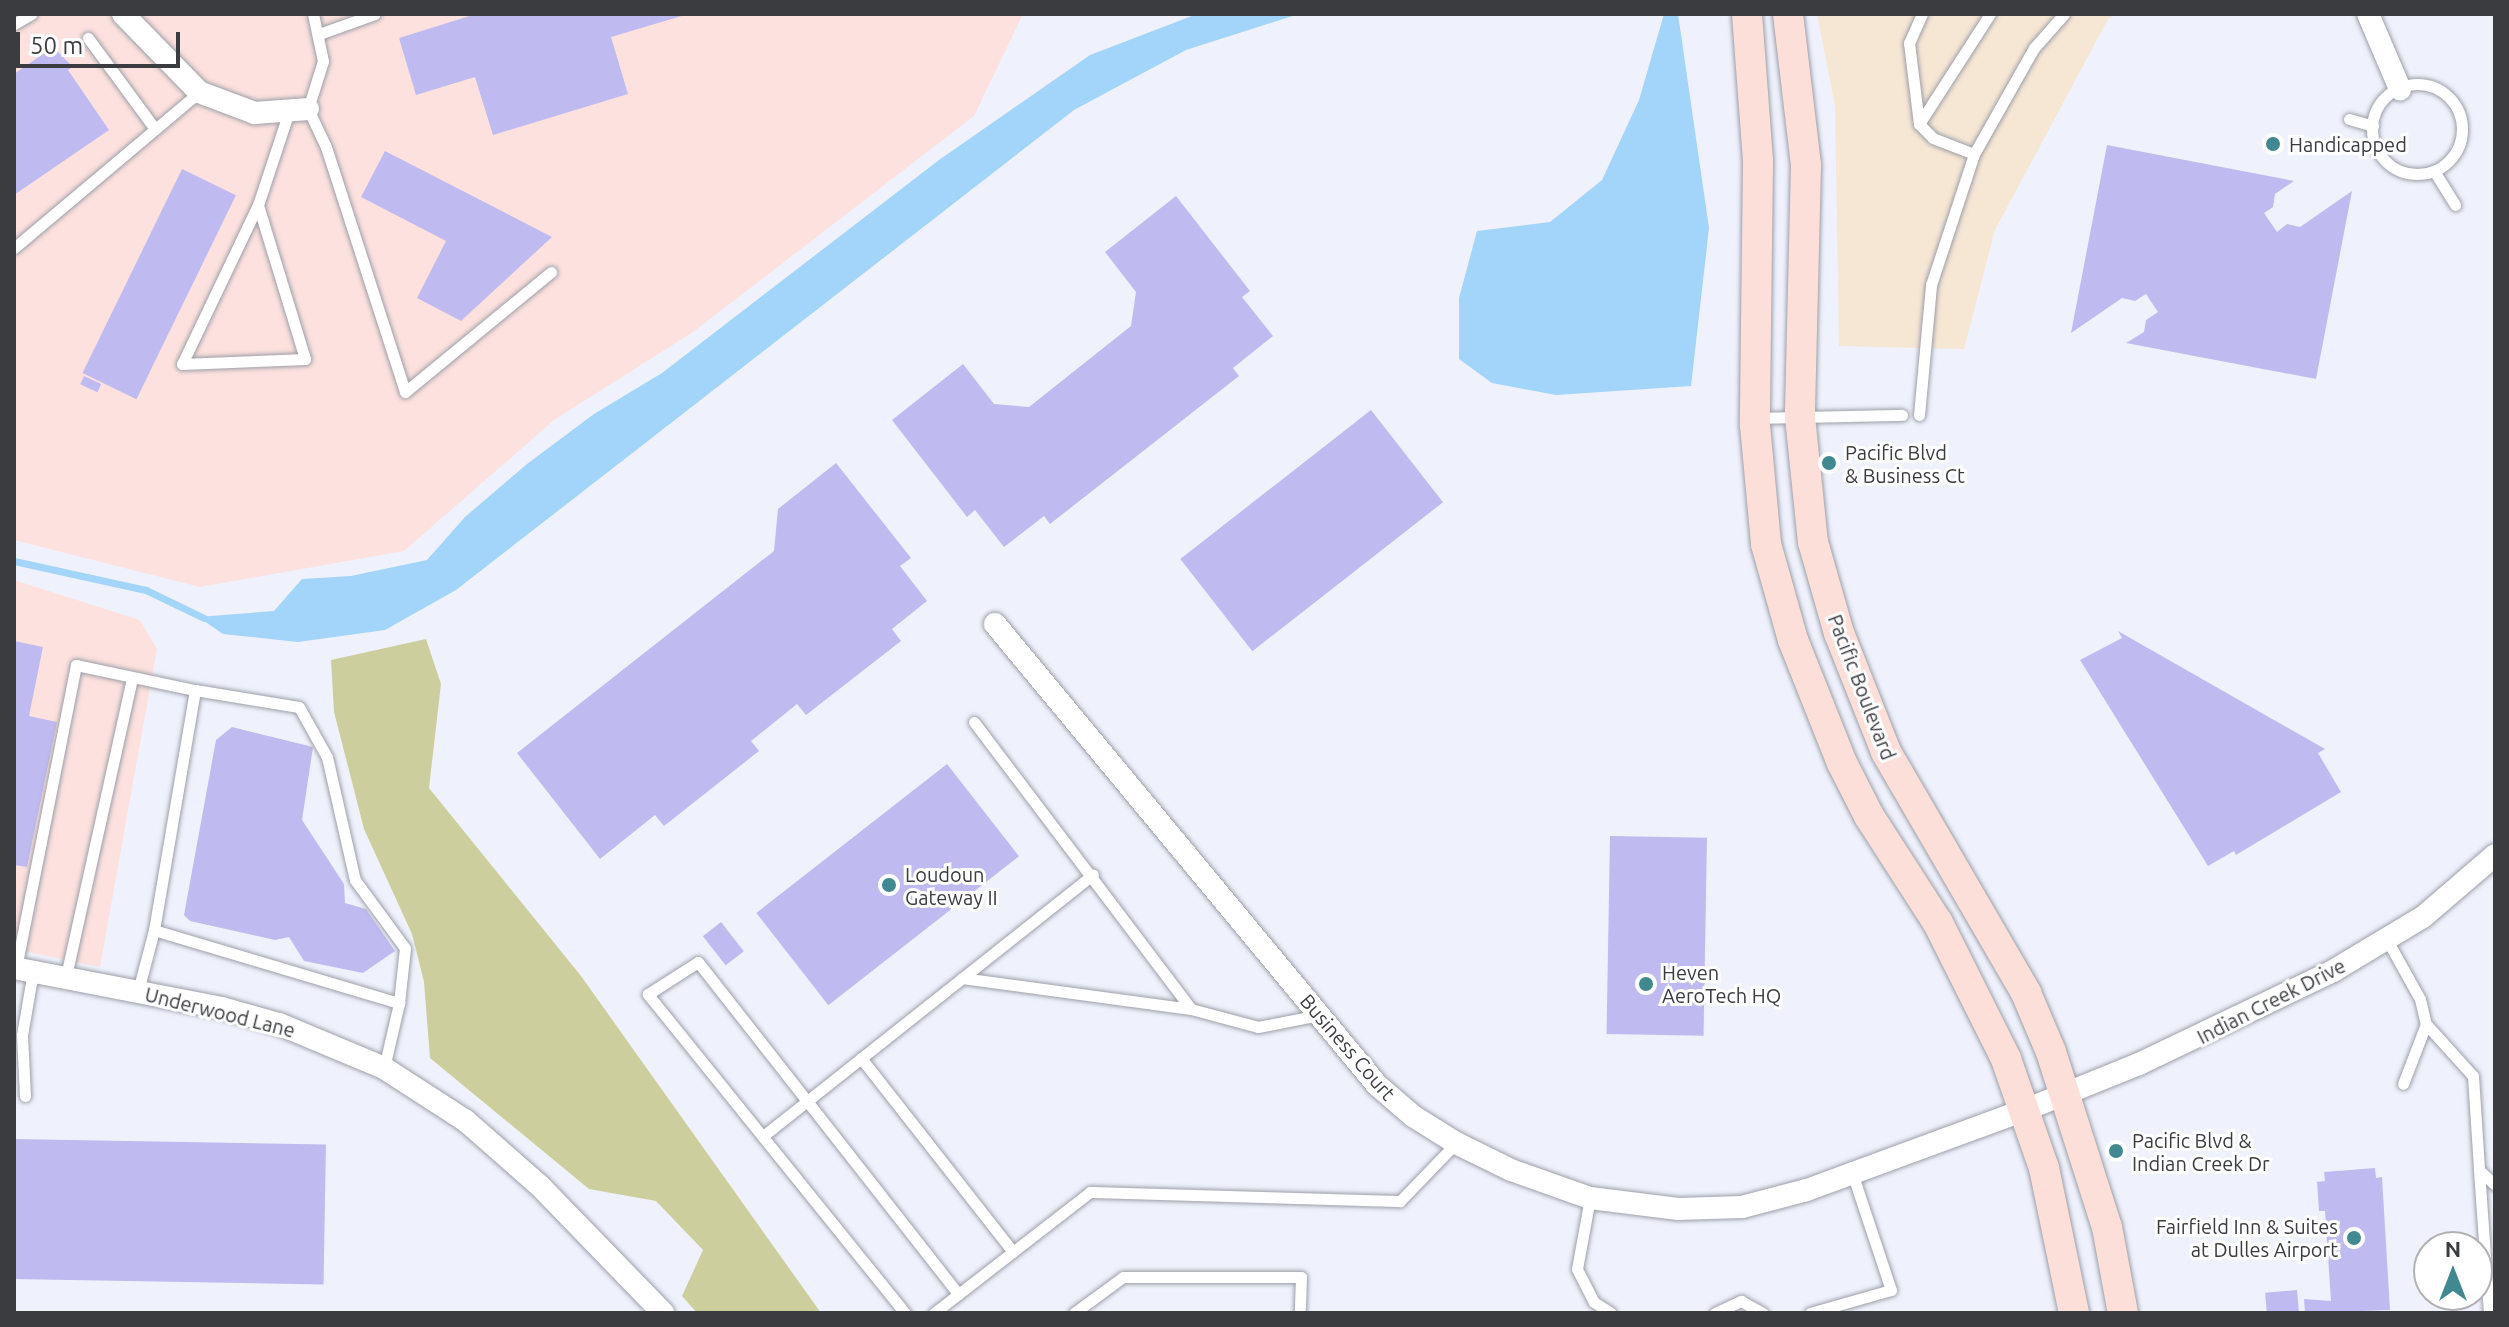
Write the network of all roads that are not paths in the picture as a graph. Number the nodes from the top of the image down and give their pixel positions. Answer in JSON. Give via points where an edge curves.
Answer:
{"nodes":[{"id":1,"x":31,"y":14,"type":"edge"},
{"id":2,"x":123,"y":14,"type":"edge"},
{"id":3,"x":313,"y":14,"type":"edge"},
{"id":4,"x":375,"y":14,"type":"edge"},
{"id":5,"x":1747,"y":14,"type":"edge"},
{"id":6,"x":1788,"y":14,"type":"edge"},
{"id":7,"x":1922,"y":14,"type":"edge"},
{"id":8,"x":1990,"y":14,"type":"edge"},
{"id":9,"x":2064,"y":14,"type":"edge"},
{"id":10,"x":2368,"y":14,"type":"edge"},
{"id":11,"x":14,"y":24,"type":"edge"},
{"id":12,"x":319,"y":34,"type":"junction"},
{"id":13,"x":88,"y":38,"type":"dead end"},
{"id":14,"x":2400,"y":89,"type":"junction"},
{"id":15,"x":199,"y":92,"type":"junction"},
{"id":16,"x":298,"y":110,"type":"junction"},
{"id":17,"x":2349,"y":119,"type":"dead end"},
{"id":18,"x":1919,"y":124,"type":"junction"},
{"id":19,"x":2373,"y":126,"type":"junction"},
{"id":20,"x":155,"y":129,"type":"junction"},
{"id":21,"x":1974,"y":154,"type":"junction"},
{"id":22,"x":2434,"y":171,"type":"junction"},
{"id":23,"x":258,"y":205,"type":"junction"},
{"id":24,"x":2455,"y":205,"type":"dead end"},
{"id":25,"x":14,"y":248,"type":"edge"},
{"id":26,"x":551,"y":272,"type":"dead end"},
{"id":27,"x":1902,"y":415,"type":"dead end"},
{"id":28,"x":1919,"y":415,"type":"dead end"},
{"id":29,"x":1800,"y":417,"type":"junction"},
{"id":30,"x":1755,"y":418,"type":"junction"},
{"id":31,"x":995,"y":624,"type":"dead end"},
{"id":32,"x":132,"y":679,"type":"junction"},
{"id":33,"x":195,"y":690,"type":"junction"},
{"id":34,"x":974,"y":722,"type":"dead end"},
{"id":35,"x":2495,"y":855,"type":"edge"},
{"id":36,"x":1093,"y":874,"type":"junction"},
{"id":37,"x":154,"y":930,"type":"junction"},
{"id":38,"x":2387,"y":940,"type":"junction"},
{"id":39,"x":21,"y":969,"type":"edge"},
{"id":40,"x":66,"y":976,"type":"junction"},
{"id":41,"x":962,"y":978,"type":"junction"},
{"id":42,"x":138,"y":991,"type":"junction"},
{"id":43,"x":399,"y":1003,"type":"junction"},
{"id":44,"x":1191,"y":1009,"type":"junction"},
{"id":45,"x":1319,"y":1015,"type":"junction"},
{"id":46,"x":2426,"y":1024,"type":"junction"},
{"id":47,"x":861,"y":1058,"type":"junction"},
{"id":48,"x":384,"y":1068,"type":"junction"},
{"id":49,"x":2403,"y":1084,"type":"dead end"},
{"id":50,"x":2066,"y":1093,"type":"junction"},
{"id":51,"x":25,"y":1096,"type":"dead end"},
{"id":52,"x":808,"y":1101,"type":"junction"},
{"id":53,"x":2025,"y":1110,"type":"junction"},
{"id":54,"x":763,"y":1136,"type":"junction"},
{"id":55,"x":1456,"y":1143,"type":"junction"},
{"id":56,"x":2479,"y":1170,"type":"junction"},
{"id":57,"x":1852,"y":1172,"type":"junction"},
{"id":58,"x":2495,"y":1185,"type":"edge"},
{"id":59,"x":1590,"y":1198,"type":"junction"},
{"id":60,"x":1013,"y":1252,"type":"junction"},
{"id":61,"x":958,"y":1294,"type":"junction"},
{"id":62,"x":663,"y":1313,"type":"edge"},
{"id":63,"x":905,"y":1313,"type":"edge"},
{"id":64,"x":934,"y":1313,"type":"edge"},
{"id":65,"x":1074,"y":1313,"type":"edge"},
{"id":66,"x":1300,"y":1313,"type":"edge"},
{"id":67,"x":1611,"y":1313,"type":"edge"},
{"id":68,"x":1715,"y":1313,"type":"edge"},
{"id":69,"x":1763,"y":1313,"type":"edge"},
{"id":70,"x":1810,"y":1313,"type":"edge"},
{"id":71,"x":2074,"y":1313,"type":"edge"},
{"id":72,"x":2123,"y":1313,"type":"edge"},
{"id":73,"x":2489,"y":1313,"type":"edge"}],
"edges":[{"from":1,"to":11,"type":"lane"},
{"from":2,"to":15,"type":"street"},
{"from":3,"to":12,"type":"lane"},
{"from":4,"to":12,"type":"lane"},
{"from":5,"to":30,"type":"main road","via":[[1758,162]]},
{"from":6,"to":29,"type":"main road","name":"Pacific Boulevard","via":[[1806,165]]},
{"from":7,"to":18,"type":"lane","via":[[1909,43]]},
{"from":8,"to":18,"type":"lane"},
{"from":9,"to":21,"type":"lane","via":[[2034,48]]},
{"from":10,"to":14,"type":"street"},
{"from":12,"to":16,"type":"lane","via":[[323,61]]},
{"from":13,"to":20,"type":"lane"},
{"from":14,"to":19,"type":"lane","via":[[2384,98]]},
{"from":14,"to":22,"type":"lane","via":[[2415,84],[2434,87],[2459,111],[2459,148]]},
{"from":15,"to":16,"type":"street","via":[[246,111]]},
{"from":15,"to":20,"type":"lane"},
{"from":16,"to":23,"type":"lane"},
{"from":16,"to":26,"type":"lane","via":[[326,147],[405,392]]},
{"from":17,"to":19,"type":"lane"},
{"from":18,"to":21,"type":"lane","via":[[1933,138]]},
{"from":19,"to":22,"type":"lane","via":[[2377,150],[2386,162],[2401,171]]},
{"from":20,"to":25,"type":"lane"},
{"from":21,"to":28,"type":"lane","via":[[1931,285]]},
{"from":22,"to":24,"type":"lane"},
{"from":23,"to":23,"type":"lane","via":[[230,262],[182,364],[305,359]]},
{"from":27,"to":29,"type":"lane"},
{"from":29,"to":30,"type":"lane"},
{"from":29,"to":50,"type":"main road","name":"Pacific Boulevard","via":[[1813,542],[1861,695],[1912,803],[2026,993]]},
{"from":30,"to":53,"type":"main road","via":[[1766,544],[1816,703],[1869,816],[1938,923]]},
{"from":31,"to":45,"type":"street","name":"Business Court"},
{"from":32,"to":33,"type":"lane"},
{"from":32,"to":39,"type":"lane","via":[[76,665]]},
{"from":32,"to":40,"type":"lane"},
{"from":33,"to":37,"type":"lane"},
{"from":33,"to":43,"type":"lane","via":[[299,707],[327,757],[355,880],[405,948]]},
{"from":34,"to":36,"type":"lane"},
{"from":35,"to":38,"type":"street","name":"Indian Creek Drive"},
{"from":36,"to":41,"type":"lane"},
{"from":36,"to":44,"type":"lane"},
{"from":37,"to":42,"type":"lane"},
{"from":37,"to":43,"type":"lane"},
{"from":38,"to":46,"type":"lane","via":[[2420,999]]},
{"from":38,"to":50,"type":"street","name":"Indian Creek Drive","via":[[2218,1028]]},
{"from":39,"to":40,"type":"street","name":"Underwood Lane"},
{"from":39,"to":51,"type":"lane"},
{"from":40,"to":42,"type":"street","name":"Underwood Lane"},
{"from":41,"to":44,"type":"lane"},
{"from":41,"to":47,"type":"lane"},
{"from":42,"to":48,"type":"street","name":"Underwood Lane","via":[[279,1024]]},
{"from":43,"to":48,"type":"lane"},
{"from":44,"to":45,"type":"lane","via":[[1258,1027]]},
{"from":45,"to":55,"type":"street","name":"Business Court","via":[[1377,1085]]},
{"from":46,"to":49,"type":"lane"},
{"from":46,"to":56,"type":"lane","via":[[2473,1076]]},
{"from":47,"to":52,"type":"lane"},
{"from":47,"to":60,"type":"lane"},
{"from":48,"to":62,"type":"street","name":"Underwood Lane","via":[[466,1121],[519,1167]]},
{"from":50,"to":53,"type":"street","name":"Indian Creek Drive"},
{"from":50,"to":72,"type":"main road","name":"Pacific Boulevard","via":[[2107,1227]]},
{"from":52,"to":54,"type":"lane"},
{"from":52,"to":54,"type":"lane","via":[[698,962],[648,994]]},
{"from":52,"to":61,"type":"lane"},
{"from":53,"to":57,"type":"street","name":"Business Court"},
{"from":53,"to":71,"type":"main road","via":[[2057,1219]]},
{"from":54,"to":63,"type":"lane"},
{"from":55,"to":59,"type":"street","name":"Business Court","via":[[1511,1170]]},
{"from":55,"to":60,"type":"lane","via":[[1400,1201],[1090,1192]]},
{"from":56,"to":58,"type":"lane"},
{"from":56,"to":73,"type":"lane"},
{"from":57,"to":59,"type":"street","name":"Business Court","via":[[1742,1207],[1678,1209]]},
{"from":57,"to":70,"type":"lane","via":[[1891,1290]]},
{"from":59,"to":67,"type":"lane","via":[[1577,1269],[1594,1302]]},
{"from":60,"to":61,"type":"lane"},
{"from":61,"to":64,"type":"lane"},
{"from":65,"to":66,"type":"lane","via":[[1123,1277],[1301,1277]]},
{"from":68,"to":69,"type":"lane","via":[[1741,1301]]}]}
